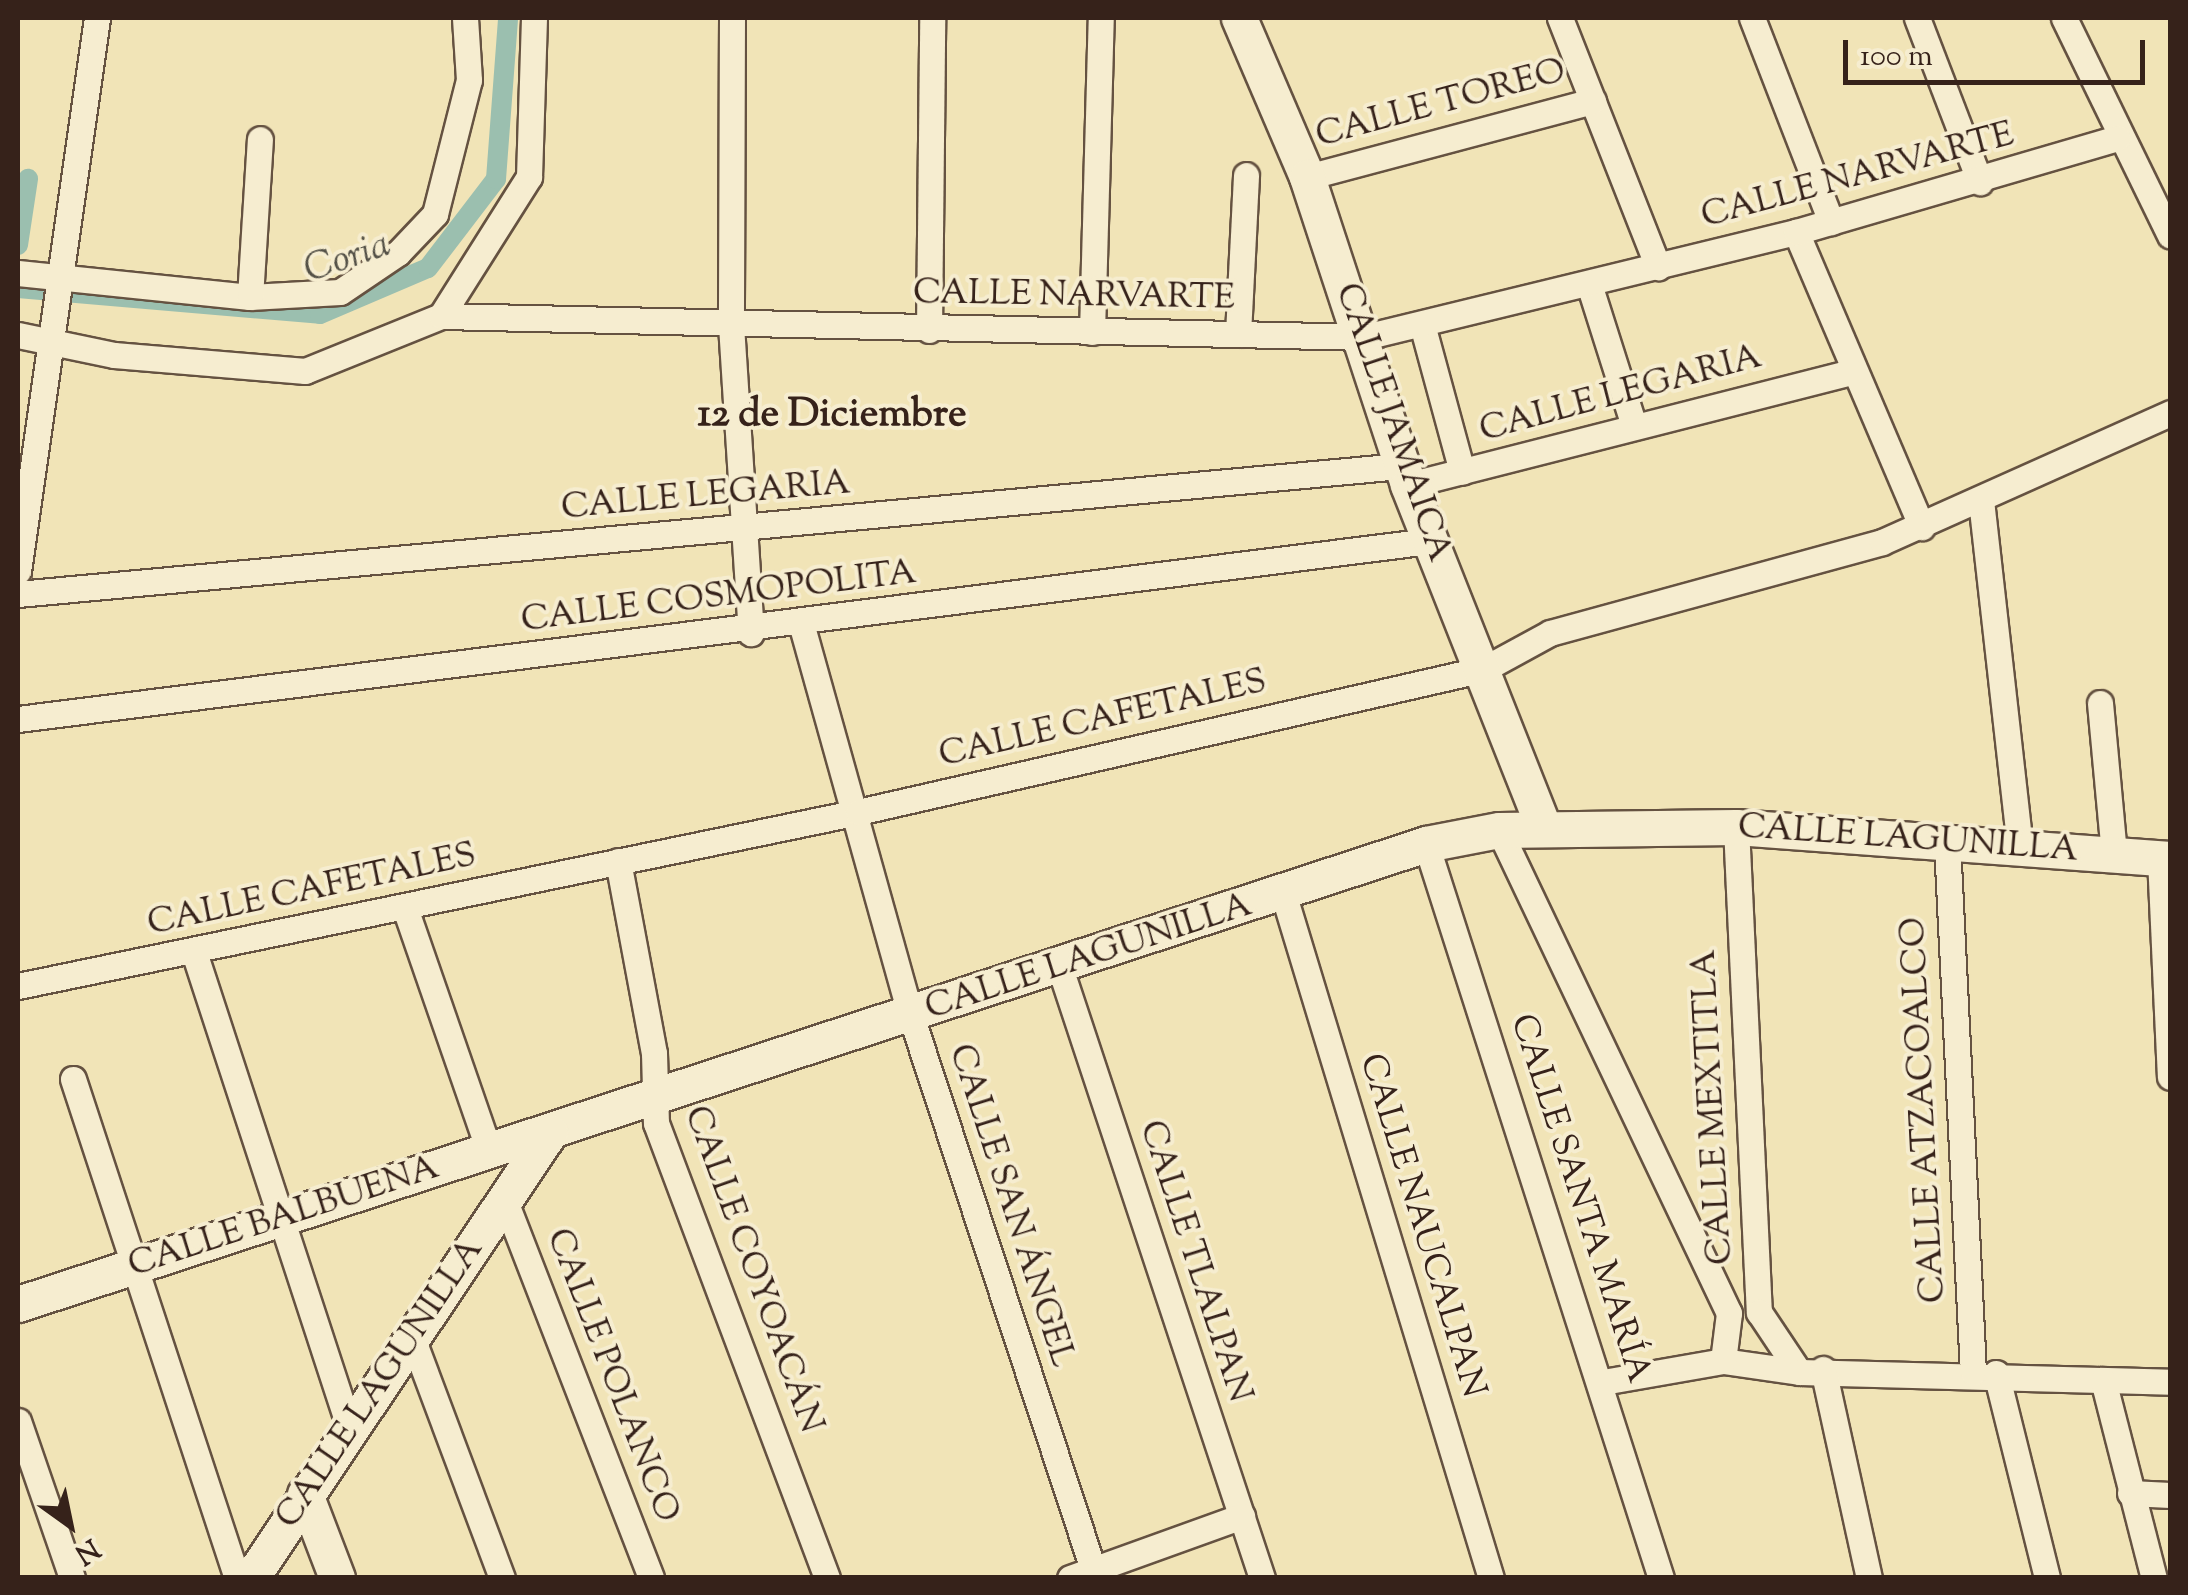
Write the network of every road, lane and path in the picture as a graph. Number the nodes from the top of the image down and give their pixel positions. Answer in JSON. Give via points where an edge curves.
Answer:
{"nodes":[{"id":1,"x":96,"y":18,"type":"edge"},
{"id":2,"x":465,"y":18,"type":"edge"},
{"id":3,"x":534,"y":18,"type":"edge"},
{"id":4,"x":732,"y":18,"type":"edge"},
{"id":5,"x":932,"y":18,"type":"edge"},
{"id":6,"x":1101,"y":18,"type":"edge"},
{"id":7,"x":1239,"y":18,"type":"edge"},
{"id":8,"x":1560,"y":18,"type":"edge"},
{"id":9,"x":1752,"y":18,"type":"edge"},
{"id":10,"x":1918,"y":18,"type":"edge"},
{"id":11,"x":2064,"y":18,"type":"edge"},
{"id":12,"x":1593,"y":101,"type":"junction"},
{"id":13,"x":2118,"y":138,"type":"junction"},
{"id":14,"x":260,"y":139,"type":"dead end"},
{"id":15,"x":1246,"y":175,"type":"dead end"},
{"id":16,"x":1308,"y":177,"type":"junction"},
{"id":17,"x":1980,"y":182,"type":"junction"},
{"id":18,"x":1831,"y":222,"type":"junction"},
{"id":19,"x":1796,"y":232,"type":"junction"},
{"id":20,"x":2170,"y":235,"type":"edge"},
{"id":21,"x":1658,"y":267,"type":"junction"},
{"id":22,"x":43,"y":280,"type":"edge"},
{"id":23,"x":1589,"y":284,"type":"junction"},
{"id":24,"x":250,"y":297,"type":"junction"},
{"id":25,"x":441,"y":316,"type":"junction"},
{"id":26,"x":731,"y":325,"type":"junction"},
{"id":27,"x":1422,"y":328,"type":"junction"},
{"id":28,"x":928,"y":330,"type":"junction"},
{"id":29,"x":1092,"y":332,"type":"junction"},
{"id":30,"x":1238,"y":334,"type":"junction"},
{"id":31,"x":38,"y":337,"type":"edge"},
{"id":32,"x":1365,"y":338,"type":"junction"},
{"id":33,"x":1852,"y":372,"type":"junction"},
{"id":34,"x":2170,"y":413,"type":"edge"},
{"id":35,"x":1634,"y":426,"type":"junction"},
{"id":36,"x":1462,"y":472,"type":"junction"},
{"id":37,"x":1404,"y":476,"type":"junction"},
{"id":38,"x":1981,"y":500,"type":"junction"},
{"id":39,"x":1922,"y":527,"type":"junction"},
{"id":40,"x":749,"y":529,"type":"junction"},
{"id":41,"x":1428,"y":541,"type":"junction"},
{"id":42,"x":18,"y":571,"type":"edge"},
{"id":43,"x":18,"y":594,"type":"edge"},
{"id":44,"x":802,"y":623,"type":"junction"},
{"id":45,"x":751,"y":632,"type":"junction"},
{"id":46,"x":1484,"y":668,"type":"junction"},
{"id":47,"x":2100,"y":704,"type":"dead end"},
{"id":48,"x":18,"y":719,"type":"edge"},
{"id":49,"x":858,"y":812,"type":"junction"},
{"id":50,"x":1736,"y":826,"type":"junction"},
{"id":51,"x":1544,"y":828,"type":"junction"},
{"id":52,"x":1499,"y":830,"type":"junction"},
{"id":53,"x":1946,"y":843,"type":"junction"},
{"id":54,"x":1426,"y":844,"type":"junction"},
{"id":55,"x":2020,"y":848,"type":"junction"},
{"id":56,"x":2114,"y":856,"type":"junction"},
{"id":57,"x":2165,"y":858,"type":"edge"},
{"id":58,"x":618,"y":861,"type":"junction"},
{"id":59,"x":1284,"y":896,"type":"junction"},
{"id":60,"x":405,"y":908,"type":"junction"},
{"id":61,"x":194,"y":952,"type":"junction"},
{"id":62,"x":1060,"y":968,"type":"junction"},
{"id":63,"x":18,"y":986,"type":"edge"},
{"id":64,"x":910,"y":1016,"type":"junction"},
{"id":65,"x":2170,"y":1076,"type":"edge"},
{"id":66,"x":73,"y":1079,"type":"dead end"},
{"id":67,"x":654,"y":1098,"type":"junction"},
{"id":68,"x":550,"y":1132,"type":"junction"},
{"id":69,"x":489,"y":1151,"type":"junction"},
{"id":70,"x":505,"y":1201,"type":"junction"},
{"id":71,"x":279,"y":1220,"type":"junction"},
{"id":72,"x":130,"y":1268,"type":"junction"},
{"id":73,"x":18,"y":1304,"type":"edge"},
{"id":74,"x":1759,"y":1312,"type":"junction"},
{"id":75,"x":1729,"y":1313,"type":"junction"},
{"id":76,"x":412,"y":1340,"type":"junction"},
{"id":77,"x":1723,"y":1361,"type":"junction"},
{"id":78,"x":1811,"y":1370,"type":"junction"},
{"id":79,"x":1984,"y":1373,"type":"junction"},
{"id":80,"x":2103,"y":1380,"type":"junction"},
{"id":81,"x":1603,"y":1382,"type":"junction"},
{"id":82,"x":2170,"y":1382,"type":"edge"},
{"id":83,"x":18,"y":1421,"type":"edge"},
{"id":84,"x":349,"y":1427,"type":"junction"},
{"id":85,"x":305,"y":1494,"type":"junction"},
{"id":86,"x":2130,"y":1494,"type":"junction"},
{"id":87,"x":2170,"y":1494,"type":"edge"},
{"id":88,"x":1242,"y":1516,"type":"junction"},
{"id":89,"x":1087,"y":1575,"type":"edge"},
{"id":90,"x":72,"y":1578,"type":"edge"},
{"id":91,"x":237,"y":1578,"type":"edge"},
{"id":92,"x":252,"y":1578,"type":"edge"},
{"id":93,"x":336,"y":1578,"type":"edge"},
{"id":94,"x":502,"y":1578,"type":"edge"},
{"id":95,"x":652,"y":1578,"type":"edge"},
{"id":96,"x":827,"y":1578,"type":"edge"},
{"id":97,"x":1262,"y":1578,"type":"edge"},
{"id":98,"x":1491,"y":1578,"type":"edge"},
{"id":99,"x":1662,"y":1578,"type":"edge"},
{"id":100,"x":1869,"y":1578,"type":"edge"},
{"id":101,"x":2047,"y":1578,"type":"edge"},
{"id":102,"x":2154,"y":1578,"type":"edge"}],
"edges":[{"from":1,"to":22,"type":"street"},
{"from":2,"to":24,"type":"street","via":[[469,80],[435,214],[398,254],[340,292]]},
{"from":3,"to":25,"type":"street","via":[[529,177]]},
{"from":4,"to":26,"type":"street"},
{"from":5,"to":28,"type":"street"},
{"from":6,"to":29,"type":"street"},
{"from":7,"to":16,"type":"street","name":"CALLE JAMAICA"},
{"from":8,"to":12,"type":"street"},
{"from":9,"to":18,"type":"street"},
{"from":10,"to":17,"type":"street"},
{"from":11,"to":13,"type":"street"},
{"from":12,"to":16,"type":"street","name":"CALLE TOREO"},
{"from":12,"to":21,"type":"street"},
{"from":13,"to":17,"type":"street","name":"CALLE NARVARTE"},
{"from":13,"to":20,"type":"street"},
{"from":14,"to":24,"type":"street"},
{"from":15,"to":30,"type":"street"},
{"from":16,"to":32,"type":"street","name":"CALLE JAMAICA"},
{"from":17,"to":18,"type":"street","name":"CALLE NARVARTE"},
{"from":18,"to":19,"type":"street","name":"CALLE NARVARTE"},
{"from":19,"to":21,"type":"street","name":"CALLE NARVARTE"},
{"from":19,"to":33,"type":"street"},
{"from":21,"to":23,"type":"street","name":"CALLE NARVARTE"},
{"from":22,"to":24,"type":"street"},
{"from":22,"to":31,"type":"street"},
{"from":23,"to":27,"type":"street","name":"CALLE NARVARTE"},
{"from":23,"to":35,"type":"street"},
{"from":25,"to":26,"type":"street","name":"CALLE NARVARTE"},
{"from":25,"to":31,"type":"street","name":"CALLE NARVARTE","via":[[305,371]]},
{"from":26,"to":28,"type":"street","name":"CALLE NARVARTE"},
{"from":26,"to":40,"type":"street"},
{"from":27,"to":32,"type":"street","name":"CALLE NARVARTE"},
{"from":27,"to":36,"type":"street"},
{"from":28,"to":29,"type":"street","name":"CALLE NARVARTE"},
{"from":29,"to":30,"type":"street","name":"CALLE NARVARTE"},
{"from":30,"to":32,"type":"street","name":"CALLE NARVARTE"},
{"from":31,"to":42,"type":"street"},
{"from":32,"to":37,"type":"street","name":"CALLE JAMAICA"},
{"from":33,"to":35,"type":"street","name":"CALLE LEGARIA"},
{"from":33,"to":39,"type":"street"},
{"from":34,"to":38,"type":"street","name":"CALLE CAFETALES"},
{"from":35,"to":36,"type":"street","name":"CALLE LEGARIA"},
{"from":36,"to":37,"type":"street","name":"CALLE LEGARIA"},
{"from":37,"to":40,"type":"street","name":"CALLE LEGARIA"},
{"from":37,"to":41,"type":"street","name":"CALLE JAMAICA"},
{"from":38,"to":39,"type":"street","name":"CALLE CAFETALES"},
{"from":38,"to":55,"type":"street"},
{"from":39,"to":46,"type":"street","name":"CALLE CAFETALES","via":[[1550,633]]},
{"from":40,"to":43,"type":"street","name":"CALLE LEGARIA"},
{"from":40,"to":45,"type":"street"},
{"from":41,"to":44,"type":"street","name":"CALLE COSMOPOLITA"},
{"from":41,"to":46,"type":"street","name":"CALLE JAMAICA"},
{"from":44,"to":45,"type":"street","name":"CALLE COSMOPOLITA"},
{"from":44,"to":49,"type":"street","name":"CALLE SAN ÁNGEL"},
{"from":45,"to":48,"type":"street","name":"CALLE COSMOPOLITA"},
{"from":46,"to":49,"type":"street","name":"CALLE CAFETALES"},
{"from":46,"to":51,"type":"street","name":"CALLE JAMAICA"},
{"from":47,"to":56,"type":"street"},
{"from":49,"to":58,"type":"street","name":"CALLE CAFETALES"},
{"from":49,"to":64,"type":"street","name":"CALLE SAN ÁNGEL"},
{"from":50,"to":51,"type":"street","name":"CALLE LAGUNILLA"},
{"from":50,"to":53,"type":"street","name":"CALLE LAGUNILLA"},
{"from":50,"to":74,"type":"street","name":"CALLE MEXTITLA"},
{"from":51,"to":52,"type":"street","name":"CALLE LAGUNILLA"},
{"from":52,"to":54,"type":"street","name":"CALLE LAGUNILLA"},
{"from":52,"to":75,"type":"street"},
{"from":53,"to":55,"type":"street","name":"CALLE LAGUNILLA"},
{"from":53,"to":79,"type":"street","name":"CALLE ATZACOALCO"},
{"from":54,"to":59,"type":"street","name":"CALLE LAGUNILLA"},
{"from":54,"to":81,"type":"street","name":"CALLE SANTA MARÍA"},
{"from":55,"to":56,"type":"street","name":"CALLE LAGUNILLA"},
{"from":56,"to":57,"type":"street","name":"CALLE LAGUNILLA"},
{"from":57,"to":65,"type":"street"},
{"from":58,"to":60,"type":"street","name":"CALLE CAFETALES"},
{"from":58,"to":67,"type":"street","name":"CALLE COYOACÁN"},
{"from":59,"to":62,"type":"street","name":"CALLE LAGUNILLA"},
{"from":59,"to":98,"type":"street","name":"CALLE NAUCALPAN"},
{"from":60,"to":61,"type":"street","name":"CALLE CAFETALES"},
{"from":60,"to":69,"type":"street"},
{"from":61,"to":63,"type":"street","name":"CALLE CAFETALES"},
{"from":61,"to":71,"type":"street"},
{"from":62,"to":64,"type":"street","name":"CALLE LAGUNILLA"},
{"from":62,"to":88,"type":"street","name":"CALLE TLALPAN"},
{"from":64,"to":67,"type":"street","name":"CALLE LAGUNILLA"},
{"from":64,"to":89,"type":"street","name":"CALLE SAN ÁNGEL"},
{"from":66,"to":72,"type":"street"},
{"from":67,"to":68,"type":"street","name":"CALLE LAGUNILLA"},
{"from":67,"to":96,"type":"street","name":"CALLE COYOACÁN","via":[[656,1124]]},
{"from":68,"to":69,"type":"street","name":"CALLE BALBUENA"},
{"from":68,"to":70,"type":"street","name":"CALLE LAGUNILLA"},
{"from":69,"to":71,"type":"street","name":"CALLE BALBUENA"},
{"from":70,"to":76,"type":"street","name":"CALLE LAGUNILLA"},
{"from":70,"to":95,"type":"street","name":"CALLE POLANCO"},
{"from":71,"to":72,"type":"street","name":"CALLE BALBUENA"},
{"from":71,"to":84,"type":"street"},
{"from":72,"to":73,"type":"street","name":"CALLE BALBUENA"},
{"from":72,"to":91,"type":"street"},
{"from":74,"to":75,"type":"street","via":[[1747,1305]]},
{"from":74,"to":78,"type":"street","name":"CALLE MEXTITLA"},
{"from":75,"to":77,"type":"street"},
{"from":76,"to":84,"type":"street","name":"CALLE LAGUNILLA"},
{"from":76,"to":94,"type":"street"},
{"from":77,"to":78,"type":"street"},
{"from":77,"to":81,"type":"street"},
{"from":78,"to":79,"type":"street"},
{"from":78,"to":100,"type":"street"},
{"from":79,"to":80,"type":"street"},
{"from":79,"to":101,"type":"street","name":"CALLE ATZACOALCO"},
{"from":80,"to":82,"type":"street"},
{"from":80,"to":86,"type":"street"},
{"from":81,"to":99,"type":"street","name":"CALLE SANTA MARÍA"},
{"from":83,"to":90,"type":"street"},
{"from":84,"to":85,"type":"street","name":"CALLE LAGUNILLA"},
{"from":85,"to":92,"type":"street","name":"CALLE LAGUNILLA"},
{"from":85,"to":93,"type":"street"},
{"from":86,"to":87,"type":"street"},
{"from":86,"to":102,"type":"street"},
{"from":88,"to":89,"type":"street"},
{"from":88,"to":97,"type":"street","name":"CALLE TLALPAN"}]}
